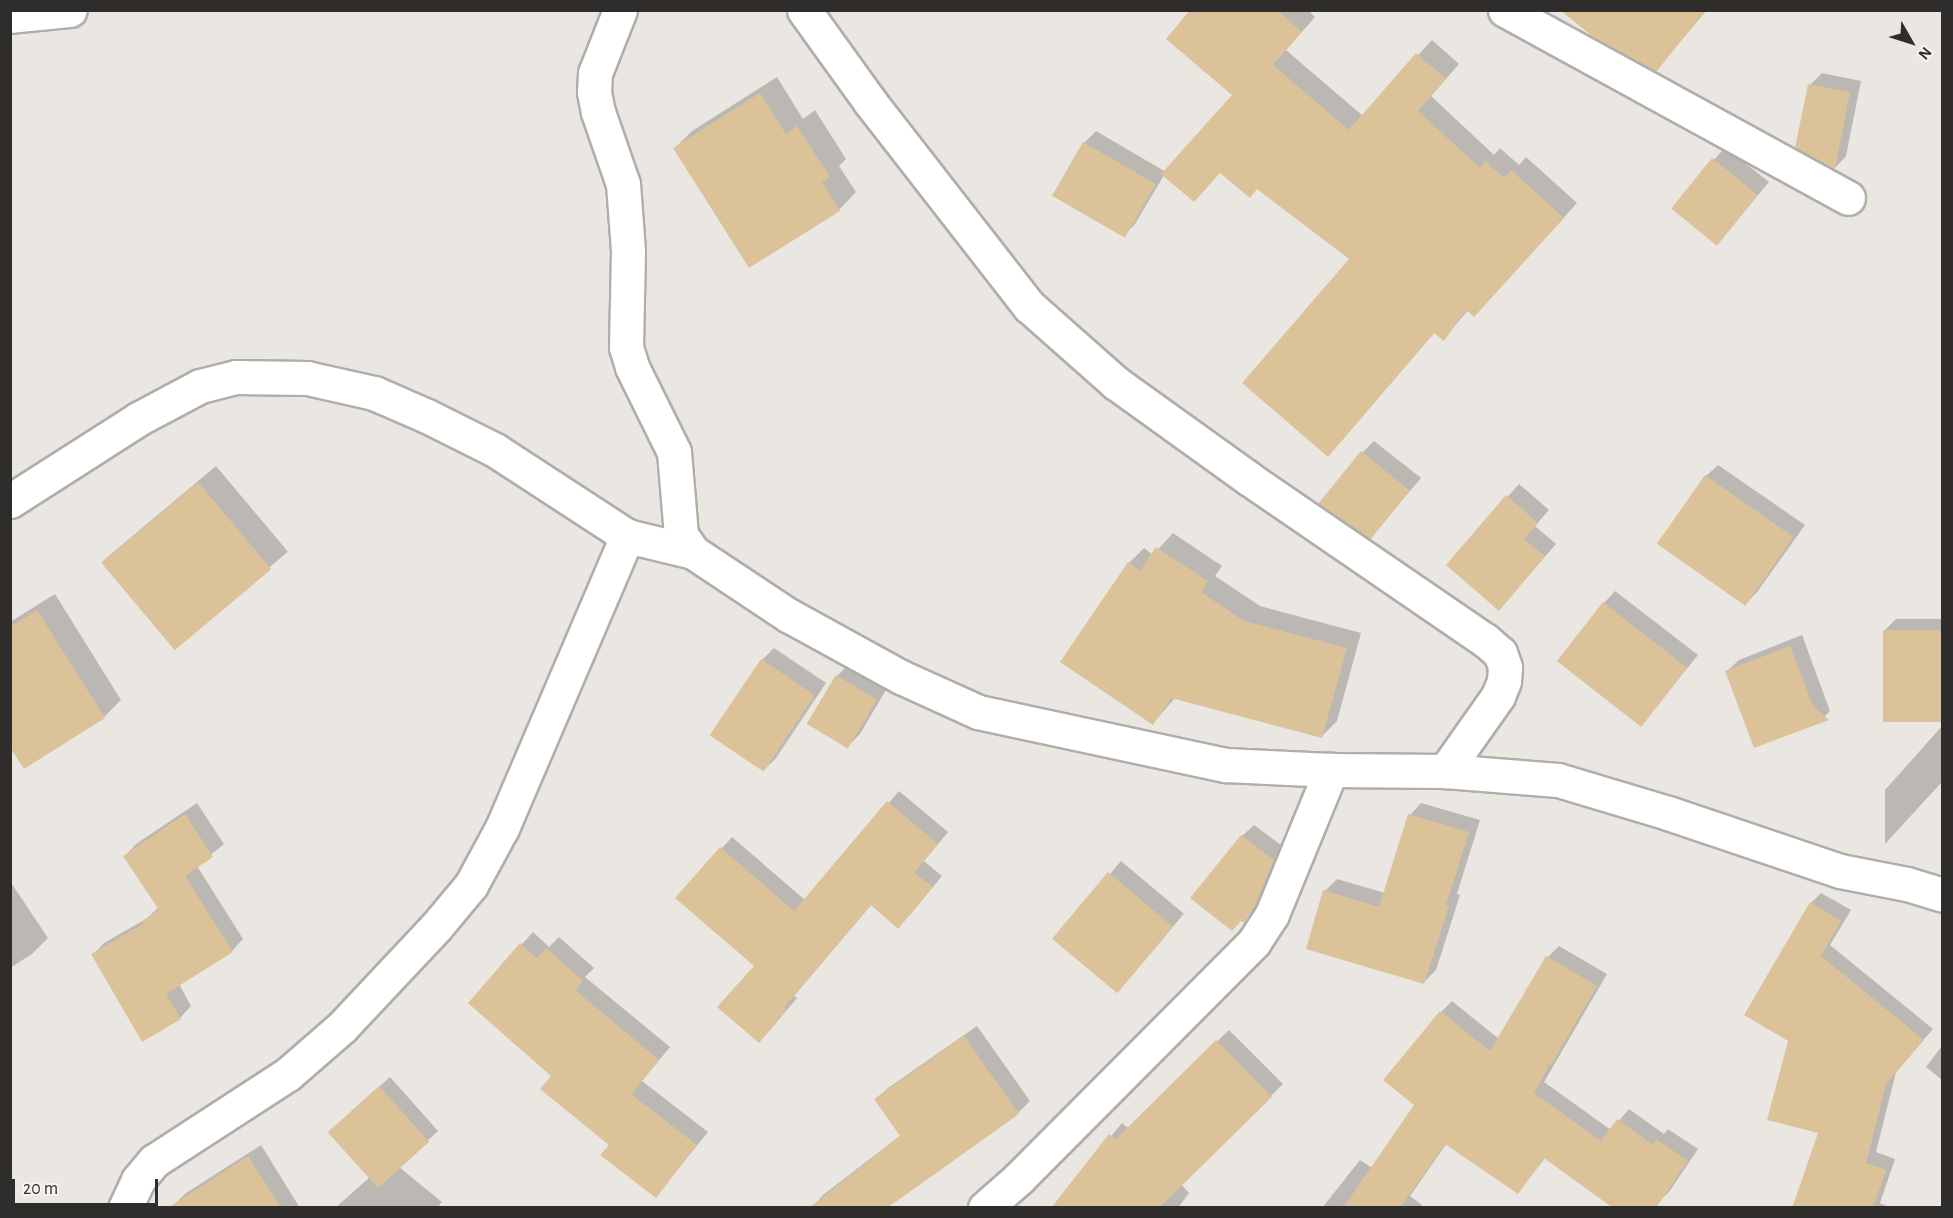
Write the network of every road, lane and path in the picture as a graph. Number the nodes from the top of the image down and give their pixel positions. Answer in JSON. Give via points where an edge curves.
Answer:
{"nodes":[{"id":1,"x":70,"y":10,"type":"edge"},
{"id":2,"x":620,"y":10,"type":"edge"},
{"id":3,"x":804,"y":10,"type":"edge"},
{"id":4,"x":1505,"y":10,"type":"edge"},
{"id":5,"x":10,"y":15,"type":"edge"},
{"id":6,"x":1848,"y":198,"type":"dead end"},
{"id":7,"x":10,"y":501,"type":"edge"},
{"id":8,"x":627,"y":536,"type":"junction"},
{"id":9,"x":693,"y":552,"type":"junction"},
{"id":10,"x":1331,"y":770,"type":"junction"},
{"id":11,"x":1445,"y":771,"type":"junction"},
{"id":12,"x":1942,"y":896,"type":"edge"},
{"id":13,"x":125,"y":1208,"type":"edge"},
{"id":14,"x":986,"y":1208,"type":"edge"}],
"edges":[{"from":1,"to":5,"type":"street"},
{"from":2,"to":9,"type":"street","via":[[595,72],[594,92],[623,184],[628,251],[626,347],[674,452],[681,535]]},
{"from":3,"to":11,"type":"street","via":[[870,102],[1029,306],[1116,383],[1500,653],[1505,667],[1498,696]]},
{"from":4,"to":6,"type":"street"},
{"from":7,"to":8,"type":"street","via":[[138,419],[200,386],[236,377],[307,378],[374,393],[427,416],[495,450]]},
{"from":8,"to":9,"type":"street"},
{"from":8,"to":13,"type":"street","via":[[502,828],[471,885],[342,1027],[288,1074],[154,1161],[145,1169]]},
{"from":9,"to":10,"type":"street","via":[[788,615],[901,677],[978,712],[1226,765]]},
{"from":10,"to":11,"type":"street"},
{"from":10,"to":14,"type":"street","via":[[1272,914],[1254,942]]},
{"from":11,"to":12,"type":"street","via":[[1558,780],[1840,871],[1908,884]]}]}
